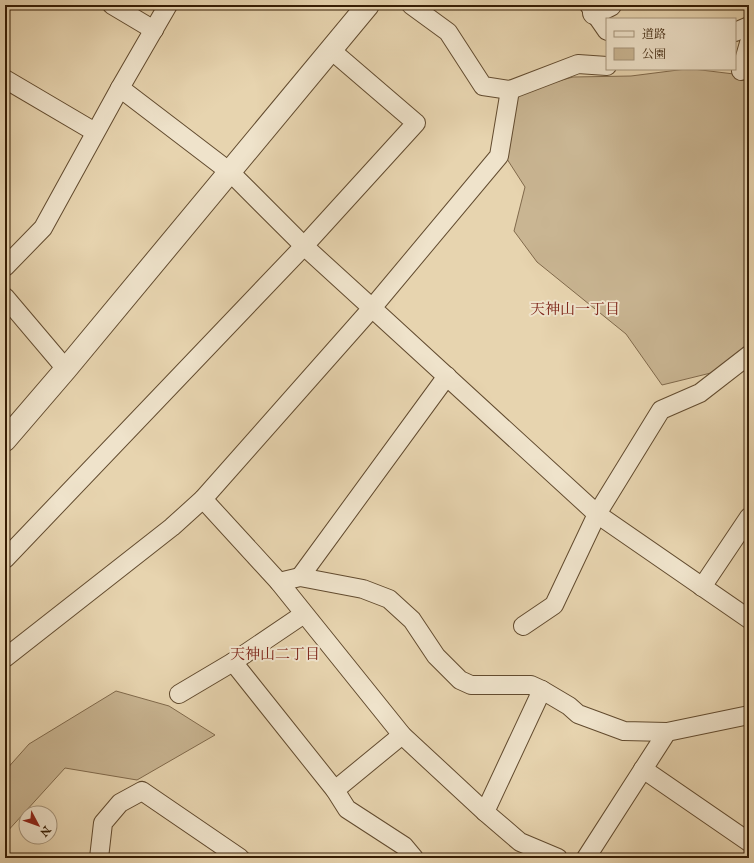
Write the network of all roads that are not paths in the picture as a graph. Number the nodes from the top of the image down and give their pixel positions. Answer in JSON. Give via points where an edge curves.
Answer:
{"nodes":[{"id":1,"x":112,"y":5,"type":"edge"},
{"id":2,"x":168,"y":5,"type":"edge"},
{"id":3,"x":368,"y":5,"type":"edge"},
{"id":4,"x":411,"y":5,"type":"edge"},
{"id":5,"x":598,"y":8,"type":"edge"},
{"id":6,"x":749,"y":26,"type":"edge"},
{"id":7,"x":606,"y":28,"type":"edge"},
{"id":8,"x":154,"y":30,"type":"junction"},
{"id":9,"x":736,"y":32,"type":"edge"},
{"id":10,"x":749,"y":43,"type":"edge"},
{"id":11,"x":331,"y":50,"type":"junction"},
{"id":12,"x":606,"y":66,"type":"edge"},
{"id":13,"x":741,"y":71,"type":"dead end"},
{"id":14,"x":5,"y":79,"type":"edge"},
{"id":15,"x":120,"y":88,"type":"junction"},
{"id":16,"x":510,"y":90,"type":"junction"},
{"id":17,"x":95,"y":132,"type":"junction"},
{"id":18,"x":230,"y":172,"type":"junction"},
{"id":19,"x":304,"y":246,"type":"junction"},
{"id":20,"x":5,"y":267,"type":"edge"},
{"id":21,"x":5,"y":297,"type":"edge"},
{"id":22,"x":372,"y":308,"type":"junction"},
{"id":23,"x":749,"y":355,"type":"edge"},
{"id":24,"x":66,"y":369,"type":"junction"},
{"id":25,"x":447,"y":376,"type":"junction"},
{"id":26,"x":5,"y":440,"type":"edge"},
{"id":27,"x":203,"y":500,"type":"junction"},
{"id":28,"x":597,"y":514,"type":"junction"},
{"id":29,"x":749,"y":518,"type":"edge"},
{"id":30,"x":5,"y":559,"type":"edge"},
{"id":31,"x":300,"y":576,"type":"junction"},
{"id":32,"x":279,"y":582,"type":"junction"},
{"id":33,"x":702,"y":587,"type":"junction"},
{"id":34,"x":304,"y":614,"type":"junction"},
{"id":35,"x":749,"y":619,"type":"edge"},
{"id":36,"x":523,"y":626,"type":"dead end"},
{"id":37,"x":5,"y":658,"type":"edge"},
{"id":38,"x":233,"y":662,"type":"junction"},
{"id":39,"x":542,"y":690,"type":"junction"},
{"id":40,"x":179,"y":694,"type":"dead end"},
{"id":41,"x":749,"y":716,"type":"edge"},
{"id":42,"x":667,"y":732,"type":"junction"},
{"id":43,"x":402,"y":735,"type":"junction"},
{"id":44,"x":643,"y":769,"type":"junction"},
{"id":45,"x":335,"y":790,"type":"junction"},
{"id":46,"x":485,"y":812,"type":"junction"},
{"id":47,"x":749,"y":842,"type":"edge"},
{"id":48,"x":99,"y":858,"type":"edge"},
{"id":49,"x":240,"y":858,"type":"edge"},
{"id":50,"x":414,"y":858,"type":"edge"},
{"id":51,"x":558,"y":858,"type":"edge"},
{"id":52,"x":586,"y":858,"type":"edge"}],
"edges":[{"from":1,"to":8,"type":"street"},
{"from":2,"to":8,"type":"street"},
{"from":3,"to":11,"type":"street"},
{"from":4,"to":16,"type":"street","via":[[448,32],[483,86]]},
{"from":5,"to":7,"type":"street"},
{"from":6,"to":9,"type":"street"},
{"from":8,"to":15,"type":"street"},
{"from":10,"to":13,"type":"street"},
{"from":11,"to":18,"type":"street"},
{"from":11,"to":19,"type":"street","via":[[416,123]]},
{"from":12,"to":16,"type":"street","via":[[578,64]]},
{"from":14,"to":17,"type":"street"},
{"from":15,"to":17,"type":"street"},
{"from":15,"to":18,"type":"street"},
{"from":16,"to":22,"type":"street","via":[[498,156]]},
{"from":17,"to":20,"type":"street","via":[[43,228]]},
{"from":18,"to":19,"type":"street"},
{"from":18,"to":24,"type":"street"},
{"from":19,"to":22,"type":"street"},
{"from":19,"to":30,"type":"street"},
{"from":21,"to":24,"type":"street"},
{"from":22,"to":25,"type":"street"},
{"from":22,"to":27,"type":"street"},
{"from":23,"to":28,"type":"street","via":[[700,393],[661,410]]},
{"from":24,"to":26,"type":"street"},
{"from":25,"to":28,"type":"street"},
{"from":25,"to":31,"type":"street"},
{"from":27,"to":32,"type":"street"},
{"from":27,"to":37,"type":"street"},
{"from":28,"to":33,"type":"street"},
{"from":28,"to":36,"type":"street","via":[[554,605]]},
{"from":29,"to":33,"type":"street"},
{"from":31,"to":32,"type":"street"},
{"from":31,"to":39,"type":"street","via":[[363,588],[389,599],[412,620],[436,656],[460,680],[471,686],[530,685]]},
{"from":32,"to":34,"type":"street"},
{"from":33,"to":35,"type":"street"},
{"from":34,"to":38,"type":"street"},
{"from":34,"to":43,"type":"street"},
{"from":38,"to":40,"type":"street"},
{"from":38,"to":45,"type":"street"},
{"from":39,"to":42,"type":"street","via":[[578,714],[624,731]]},
{"from":39,"to":46,"type":"street"},
{"from":41,"to":42,"type":"street"},
{"from":42,"to":44,"type":"street"},
{"from":43,"to":45,"type":"street"},
{"from":43,"to":46,"type":"street"},
{"from":44,"to":47,"type":"street"},
{"from":44,"to":52,"type":"street"},
{"from":45,"to":50,"type":"street","via":[[347,809],[404,846]]},
{"from":46,"to":51,"type":"street","via":[[520,842]]},
{"from":48,"to":49,"type":"street","via":[[103,823],[120,803],[142,791]]}]}
